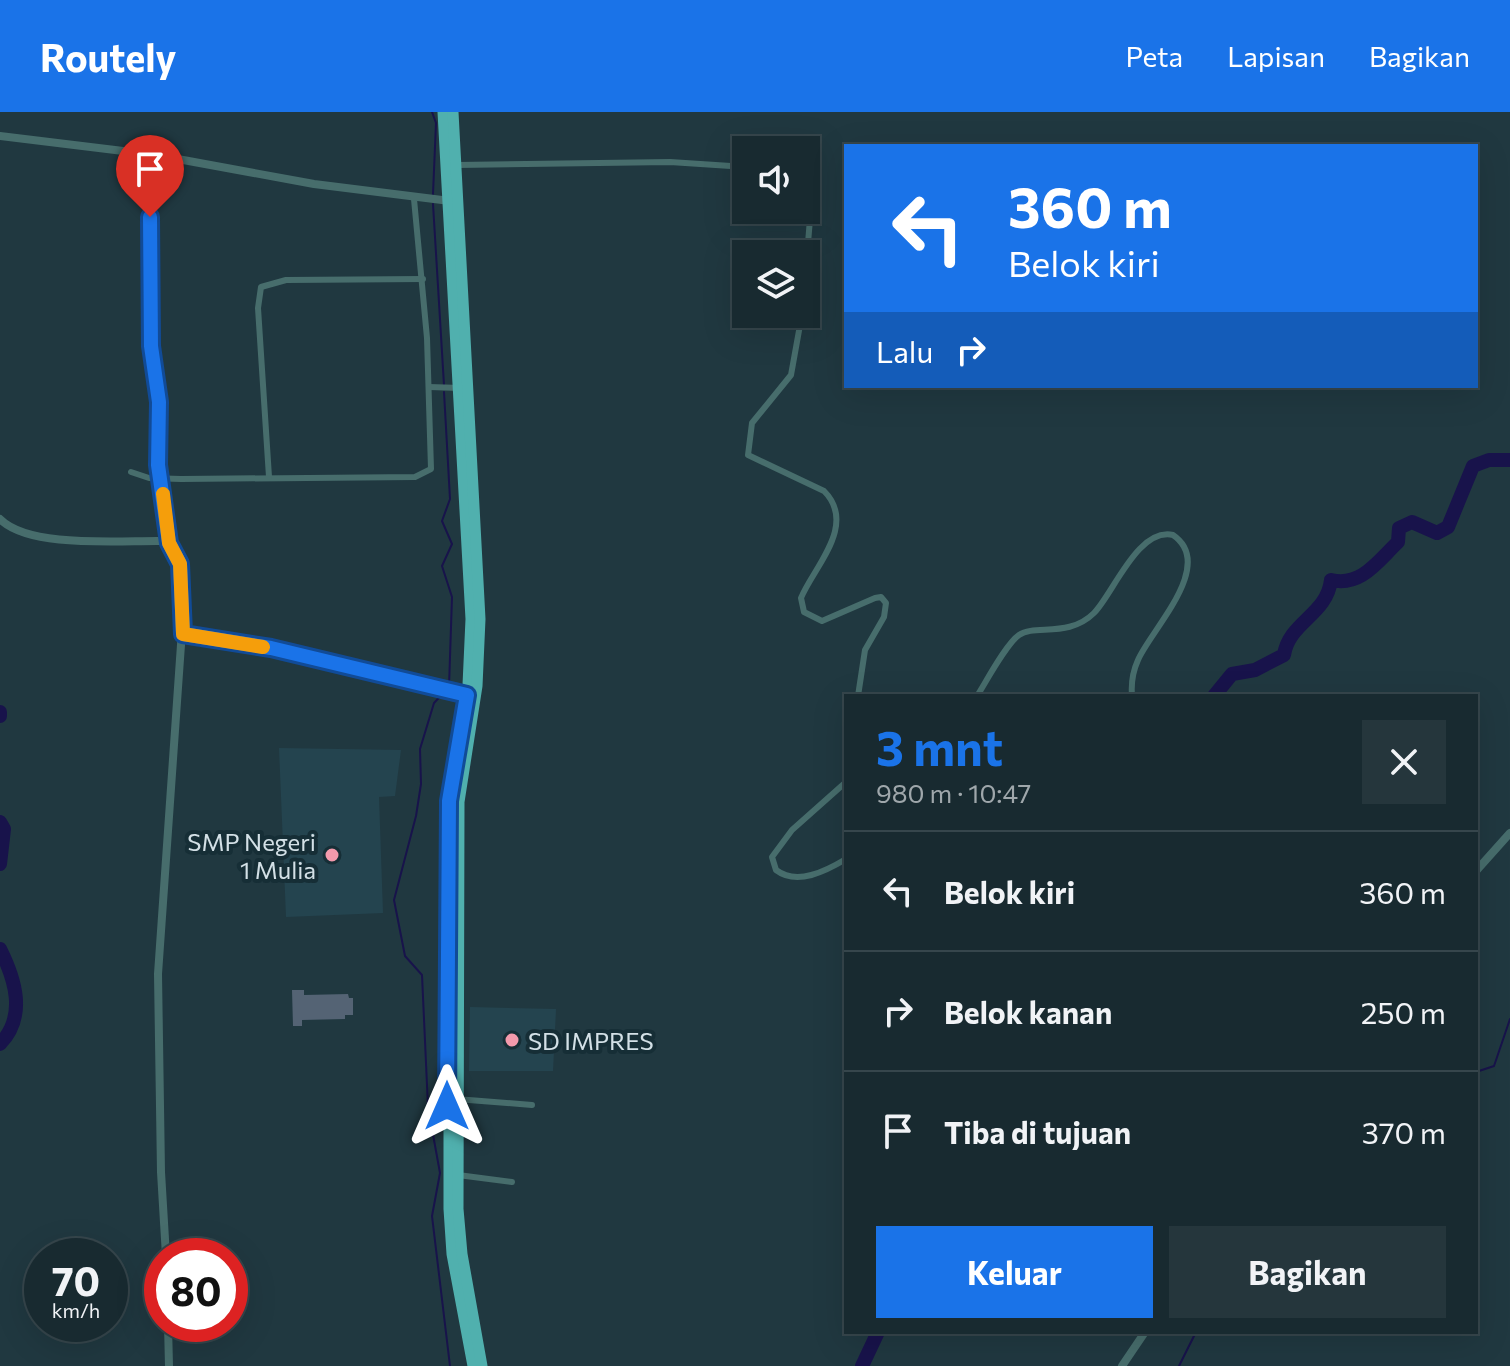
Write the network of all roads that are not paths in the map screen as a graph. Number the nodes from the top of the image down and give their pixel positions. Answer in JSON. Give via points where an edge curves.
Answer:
{"nodes":[{"id":1,"x":443,"y":112,"type":"edge"},
{"id":2,"x":453,"y":112,"type":"edge"},
{"id":3,"x":0,"y":136,"type":"edge"},
{"id":4,"x":156,"y":155,"type":"junction"},
{"id":5,"x":457,"y":165,"type":"junction"},
{"id":6,"x":732,"y":166,"type":"edge"},
{"id":7,"x":419,"y":200,"type":"junction"},
{"id":8,"x":451,"y":201,"type":"junction"},
{"id":9,"x":423,"y":279,"type":"junction"},
{"id":10,"x":799,"y":328,"type":"edge"},
{"id":11,"x":429,"y":387,"type":"junction"},
{"id":12,"x":460,"y":388,"type":"junction"},
{"id":13,"x":131,"y":472,"type":"dead end"},
{"id":14,"x":269,"y":477,"type":"junction"},
{"id":15,"x":160,"y":478,"type":"junction"},
{"id":16,"x":0,"y":519,"type":"edge"},
{"id":17,"x":169,"y":543,"type":"junction"},
{"id":18,"x":183,"y":634,"type":"junction"},
{"id":19,"x":466,"y":694,"type":"junction"},
{"id":20,"x":858,"y":694,"type":"edge"},
{"id":21,"x":978,"y":694,"type":"edge"},
{"id":22,"x":1132,"y":694,"type":"edge"},
{"id":23,"x":844,"y":784,"type":"edge"},
{"id":24,"x":1510,"y":833,"type":"edge"},
{"id":25,"x":844,"y":860,"type":"edge"},
{"id":26,"x":1478,"y":869,"type":"edge"},
{"id":27,"x":451,"y":1076,"type":"junction"},
{"id":28,"x":456,"y":1099,"type":"junction"},
{"id":29,"x":532,"y":1105,"type":"dead end"},
{"id":30,"x":458,"y":1175,"type":"junction"},
{"id":31,"x":512,"y":1182,"type":"dead end"},
{"id":32,"x":165,"y":1238,"type":"edge"},
{"id":33,"x":456,"y":1252,"type":"junction"},
{"id":34,"x":1144,"y":1334,"type":"edge"},
{"id":35,"x":168,"y":1342,"type":"edge"},
{"id":36,"x":169,"y":1366,"type":"edge"},
{"id":37,"x":473,"y":1366,"type":"edge"},
{"id":38,"x":482,"y":1366,"type":"edge"},
{"id":39,"x":1122,"y":1366,"type":"edge"}],
"edges":[{"from":1,"to":8,"type":"highway"},
{"from":2,"to":5,"type":"highway"},
{"from":3,"to":4,"type":"street"},
{"from":4,"to":7,"type":"street"},
{"from":4,"to":15,"type":"street","via":[[150,265]]},
{"from":5,"to":6,"type":"street"},
{"from":5,"to":8,"type":"highway"},
{"from":7,"to":8,"type":"street"},
{"from":7,"to":9,"type":"street"},
{"from":8,"to":12,"type":"highway"},
{"from":9,"to":11,"type":"street"},
{"from":9,"to":14,"type":"street","via":[[286,280],[261,287]]},
{"from":10,"to":20,"type":"street","via":[[791,375],[752,423],[748,455],[824,491],[832,501],[834,536],[801,598],[804,612],[822,621],[875,598],[886,603],[865,650]]},
{"from":11,"to":12,"type":"street"},
{"from":11,"to":14,"type":"street","via":[[432,466],[424,475]]},
{"from":12,"to":19,"type":"highway","via":[[480,619]]},
{"from":13,"to":15,"type":"street"},
{"from":14,"to":15,"type":"street"},
{"from":15,"to":17,"type":"street"},
{"from":16,"to":17,"type":"street","via":[[36,536]]},
{"from":17,"to":18,"type":"street","via":[[180,564]]},
{"from":18,"to":19,"type":"street","via":[[271,648]]},
{"from":18,"to":32,"type":"street","via":[[158,974]]},
{"from":19,"to":27,"type":"highway"},
{"from":21,"to":22,"type":"street","via":[[1016,637],[1028,631],[1054,631],[1087,618],[1145,545],[1161,534],[1173,535],[1186,554],[1181,588],[1136,662]]},
{"from":23,"to":25,"type":"street","via":[[792,830],[772,857],[776,870],[790,877]]},
{"from":24,"to":26,"type":"street"},
{"from":27,"to":28,"type":"highway"},
{"from":27,"to":33,"type":"highway"},
{"from":28,"to":29,"type":"street"},
{"from":28,"to":30,"type":"highway"},
{"from":30,"to":31,"type":"street"},
{"from":30,"to":33,"type":"highway"},
{"from":33,"to":37,"type":"highway"},
{"from":33,"to":38,"type":"highway"},
{"from":34,"to":39,"type":"street"},
{"from":35,"to":36,"type":"street"}]}
